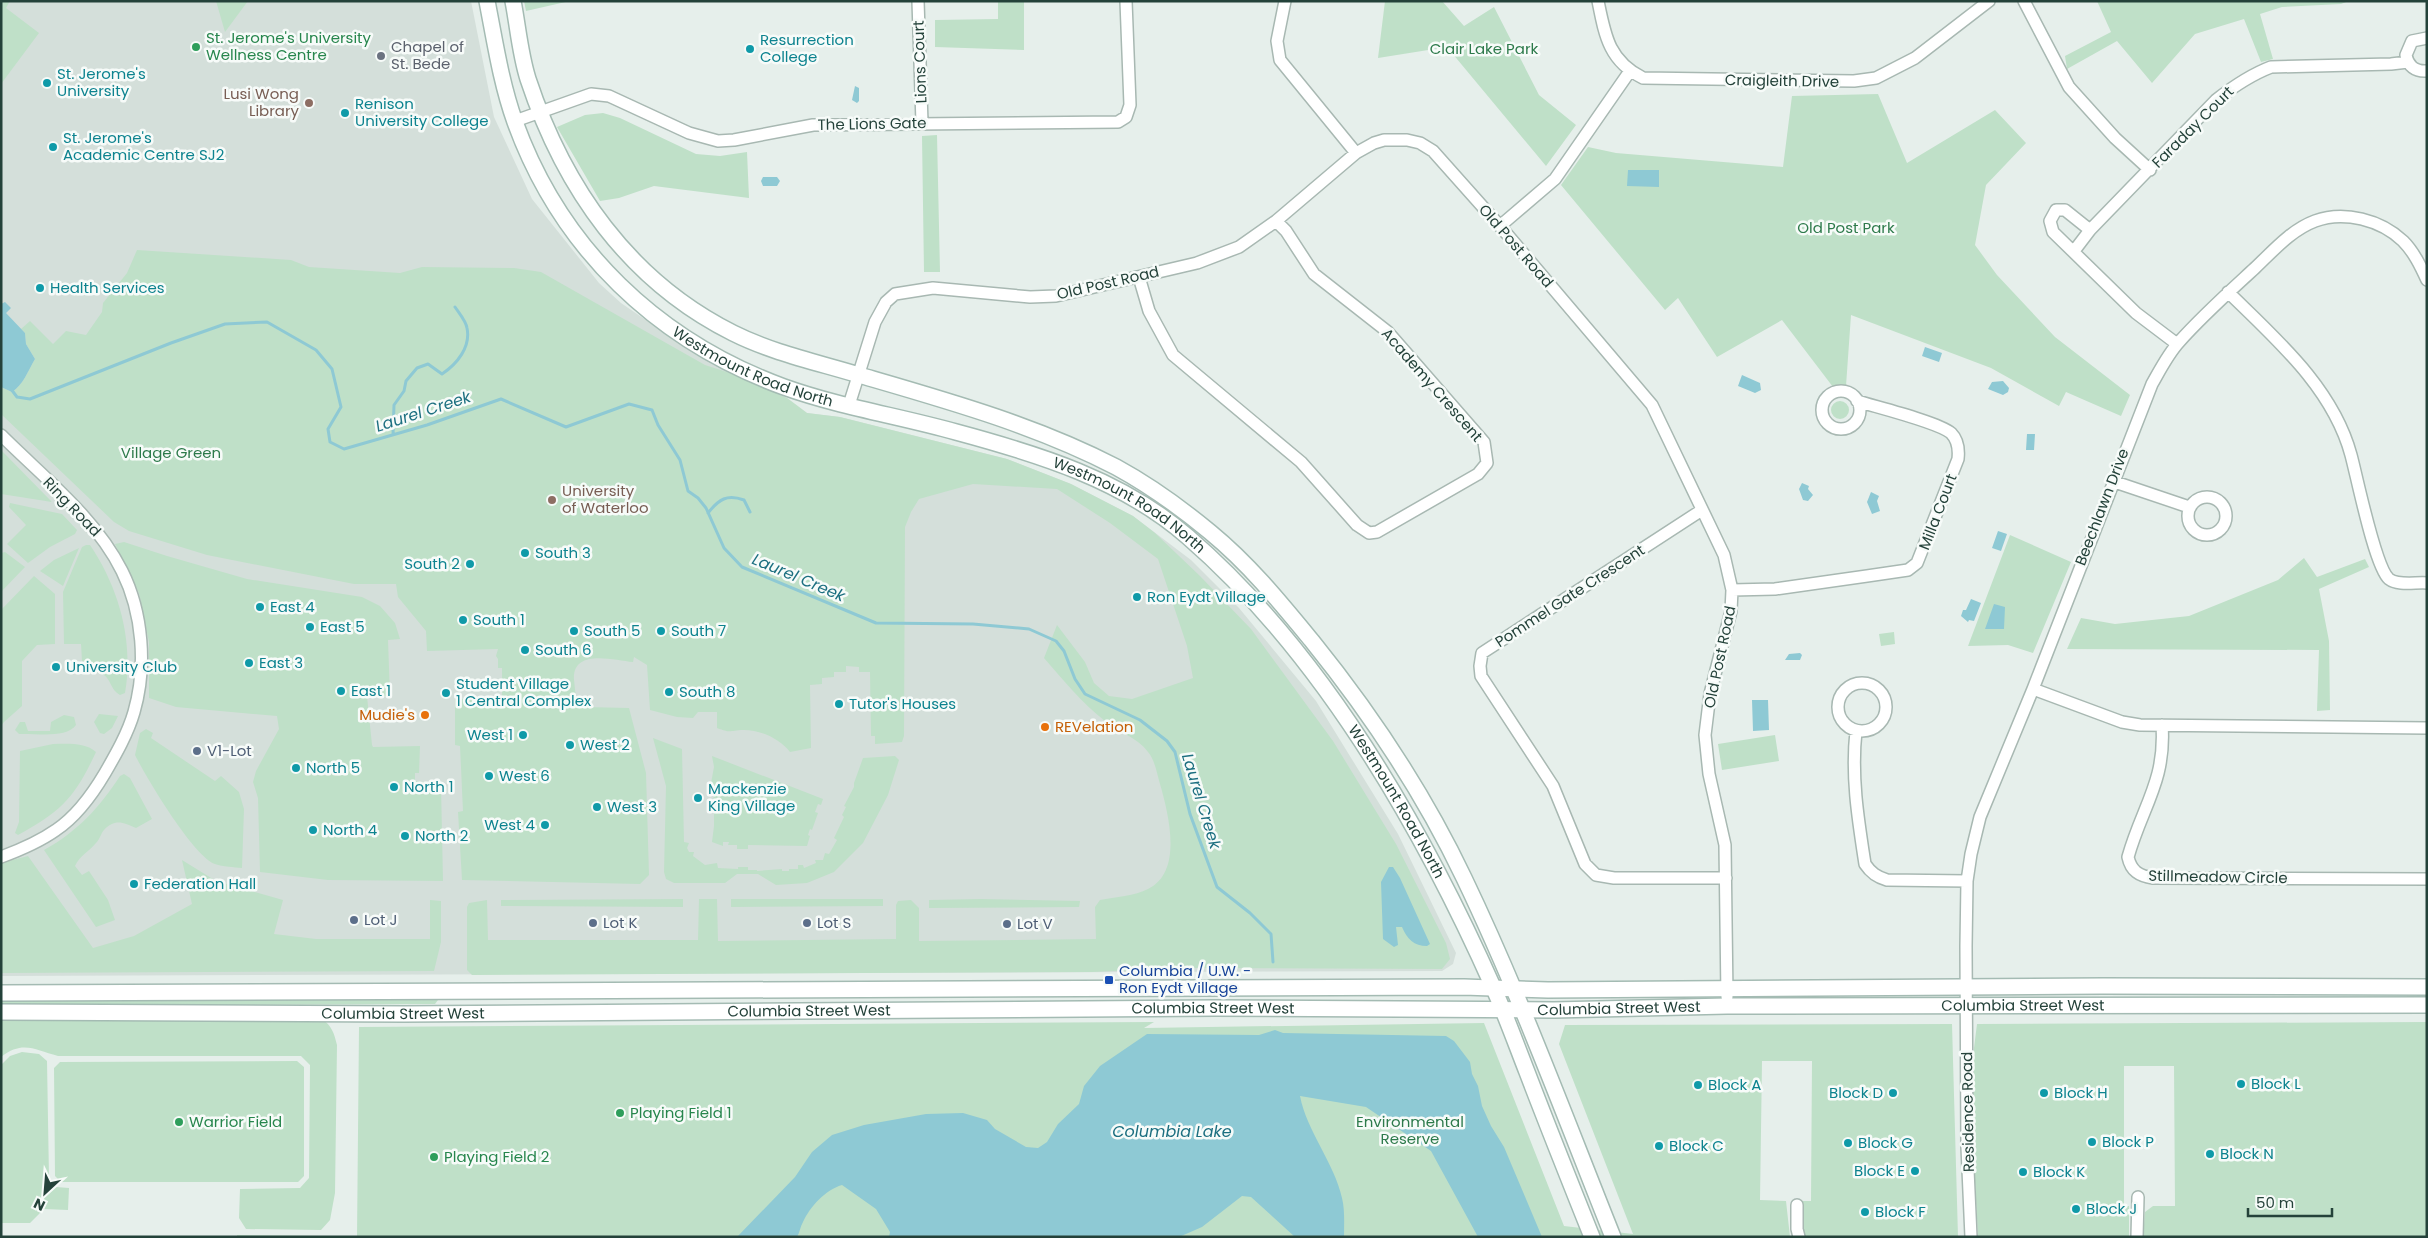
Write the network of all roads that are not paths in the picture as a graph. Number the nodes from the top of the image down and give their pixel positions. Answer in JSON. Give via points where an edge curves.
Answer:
{"nodes":[{"id":1,"x":487,"y":1,"type":"edge"},
{"id":2,"x":513,"y":1,"type":"edge"},
{"id":3,"x":918,"y":1,"type":"edge"},
{"id":4,"x":1126,"y":1,"type":"edge"},
{"id":5,"x":1285,"y":1,"type":"edge"},
{"id":6,"x":1598,"y":1,"type":"edge"},
{"id":7,"x":1990,"y":1,"type":"edge"},
{"id":8,"x":2024,"y":1,"type":"edge"},
{"id":9,"x":2427,"y":38,"type":"edge"},
{"id":10,"x":2408,"y":62,"type":"junction"},
{"id":11,"x":1630,"y":71,"type":"junction"},
{"id":12,"x":2427,"y":71,"type":"edge"},
{"id":13,"x":541,"y":111,"type":"junction"},
{"id":14,"x":515,"y":121,"type":"junction"},
{"id":15,"x":922,"y":123,"type":"junction"},
{"id":16,"x":1356,"y":153,"type":"junction"},
{"id":17,"x":2150,"y":170,"type":"junction"},
{"id":18,"x":1276,"y":221,"type":"junction"},
{"id":19,"x":1500,"y":226,"type":"junction"},
{"id":20,"x":2090,"y":230,"type":"junction"},
{"id":21,"x":2074,"y":251,"type":"junction"},
{"id":22,"x":1139,"y":277,"type":"junction"},
{"id":23,"x":2427,"y":280,"type":"edge"},
{"id":24,"x":2228,"y":292,"type":"junction"},
{"id":25,"x":2178,"y":344,"type":"junction"},
{"id":26,"x":858,"y":374,"type":"junction"},
{"id":27,"x":1857,"y":401,"type":"dead end"},
{"id":28,"x":849,"y":405,"type":"junction"},
{"id":29,"x":1,"y":435,"type":"edge"},
{"id":30,"x":2112,"y":481,"type":"junction"},
{"id":31,"x":2189,"y":507,"type":"dead end"},
{"id":32,"x":1702,"y":510,"type":"junction"},
{"id":33,"x":2427,"y":582,"type":"edge"},
{"id":34,"x":1732,"y":590,"type":"junction"},
{"id":35,"x":2033,"y":689,"type":"junction"},
{"id":36,"x":2162,"y":725,"type":"junction"},
{"id":37,"x":2427,"y":728,"type":"edge"},
{"id":38,"x":1856,"y":731,"type":"junction"},
{"id":39,"x":1,"y":857,"type":"edge"},
{"id":40,"x":1726,"y":878,"type":"junction"},
{"id":41,"x":2427,"y":879,"type":"edge"},
{"id":42,"x":1967,"y":881,"type":"junction"},
{"id":43,"x":2427,"y":987,"type":"edge"},
{"id":44,"x":1494,"y":988,"type":"junction"},
{"id":45,"x":1727,"y":988,"type":"junction"},
{"id":46,"x":1968,"y":988,"type":"junction"},
{"id":47,"x":1513,"y":989,"type":"junction"},
{"id":48,"x":1,"y":993,"type":"edge"},
{"id":49,"x":2427,"y":1005,"type":"edge"},
{"id":50,"x":1727,"y":1006,"type":"junction"},
{"id":51,"x":1967,"y":1006,"type":"junction"},
{"id":52,"x":1502,"y":1009,"type":"junction"},
{"id":53,"x":1522,"y":1009,"type":"junction"},
{"id":54,"x":1,"y":1012,"type":"edge"},
{"id":55,"x":2138,"y":1197,"type":"dead end"},
{"id":56,"x":1796,"y":1205,"type":"dead end"},
{"id":57,"x":1592,"y":1237,"type":"edge"},
{"id":58,"x":1613,"y":1237,"type":"edge"},
{"id":59,"x":1799,"y":1237,"type":"edge"},
{"id":60,"x":1971,"y":1237,"type":"edge"},
{"id":61,"x":2137,"y":1237,"type":"edge"}],
"edges":[{"from":1,"to":14,"type":"main road","name":"Westmount Road North","via":[[499,67]]},
{"from":2,"to":13,"type":"main road","name":"Westmount Road North","via":[[527,76]]},
{"from":3,"to":15,"type":"street","name":"Lions Court"},
{"from":4,"to":15,"type":"street","name":"The Lions Gate","via":[[1130,105],[1126,117],[1118,122]]},
{"from":5,"to":16,"type":"street","via":[[1277,41],[1280,60]]},
{"from":6,"to":11,"type":"street","via":[[1609,46]]},
{"from":7,"to":11,"type":"street","name":"Craigleith Drive","via":[[1915,58],[1876,78],[1854,82],[1652,79]]},
{"from":8,"to":17,"type":"street","via":[[2069,87],[2115,138]]},
{"from":9,"to":10,"type":"street","via":[[2418,38],[2410,44],[2406,55]]},
{"from":10,"to":12,"type":"street","via":[[2416,70]]},
{"from":10,"to":17,"type":"street","name":"Faraday Court","via":[[2271,67],[2253,74],[2216,100]]},
{"from":11,"to":19,"type":"street","via":[[1555,179]]},
{"from":13,"to":14,"type":"street","name":"The Lions Gate"},
{"from":13,"to":15,"type":"street","name":"The Lions Gate","via":[[592,94],[609,96],[690,133],[718,141],[813,125]]},
{"from":13,"to":26,"type":"main road","name":"Westmount Road North","via":[[563,161],[592,211],[626,254],[662,287],[733,333],[778,352]]},
{"from":14,"to":28,"type":"main road","name":"Westmount Road North","via":[[564,220],[632,298],[699,348],[742,370],[788,388]]},
{"from":16,"to":18,"type":"street","name":"Old Post Road"},
{"from":16,"to":19,"type":"street","name":"Old Post Road","via":[[1384,140],[1420,143],[1433,151]]},
{"from":17,"to":20,"type":"street","name":"Faraday Court"},
{"from":18,"to":22,"type":"street","name":"Old Post Road","via":[[1239,247],[1197,263]]},
{"from":18,"to":22,"type":"street","name":"Academy Crescent","via":[[1314,274],[1388,332],[1484,442],[1486,463],[1478,474],[1377,532],[1369,533],[1357,525],[1300,462],[1173,355],[1149,311]]},
{"from":19,"to":32,"type":"street","name":"Old Post Road","via":[[1652,405]]},
{"from":20,"to":21,"type":"street","name":"Faraday Court"},
{"from":20,"to":21,"type":"street","via":[[2066,210],[2056,210],[2050,221],[2053,232]]},
{"from":21,"to":25,"type":"street","via":[[2136,313]]},
{"from":22,"to":26,"type":"street","name":"Old Post Road","via":[[1056,296],[1030,297],[933,288],[895,294],[886,302],[875,322]]},
{"from":23,"to":24,"type":"street","name":"Beechlawn Drive","via":[[2403,241],[2379,225],[2357,218],[2335,217],[2315,221],[2294,233]]},
{"from":24,"to":25,"type":"street","name":"Beechlawn Drive"},
{"from":24,"to":33,"type":"street","via":[[2302,368],[2335,415],[2348,442],[2378,559],[2389,578],[2398,582]]},
{"from":25,"to":30,"type":"street","name":"Beechlawn Drive","via":[[2152,384]]},
{"from":26,"to":28,"type":"street","name":"Old Post Road"},
{"from":26,"to":47,"type":"main road","name":"Westmount Road North","via":[[1006,421],[1117,468],[1165,497],[1244,563],[1263,581],[1338,674],[1405,771],[1464,876]]},
{"from":27,"to":34,"type":"street","name":"Milla Court","via":[[1937,426],[1956,440],[1958,459],[1917,562],[1908,570],[1775,589]]},
{"from":28,"to":44,"type":"main road","name":"Westmount Road North","via":[[1009,446],[1062,464],[1112,487],[1185,534],[1242,586],[1289,639],[1323,685],[1404,811],[1446,887]]},
{"from":29,"to":39,"type":"street","name":"Ring Road","via":[[98,533],[128,584],[141,635],[140,681],[134,712],[116,754],[95,790],[80,809],[56,830]]},
{"from":30,"to":31,"type":"street"},
{"from":30,"to":35,"type":"street","name":"Beechlawn Drive"},
{"from":32,"to":34,"type":"street","name":"Old Post Road","via":[[1724,555]]},
{"from":32,"to":40,"type":"street","name":"Pommel Gate Crescent","via":[[1482,653],[1480,666],[1481,676],[1553,786],[1586,864],[1596,875],[1614,878]]},
{"from":34,"to":40,"type":"street","name":"Old Post Road","via":[[1731,611],[1710,694],[1705,735],[1709,774],[1725,846]]},
{"from":35,"to":36,"type":"street","via":[[2122,722]]},
{"from":35,"to":42,"type":"street","name":"Beechlawn Drive","via":[[1980,817]]},
{"from":36,"to":37,"type":"street"},
{"from":36,"to":41,"type":"street","name":"Stillmeadow Circle","via":[[2160,767],[2151,800],[2128,856],[2130,866],[2143,877]]},
{"from":38,"to":38,"type":"street","via":[[1864,732],[1882,722],[1886,708],[1880,691],[1860,682],[1845,690],[1838,704],[1844,724]]},
{"from":38,"to":42,"type":"street","via":[[1853,761],[1856,795],[1865,864],[1869,870],[1888,880]]},
{"from":40,"to":45,"type":"street","name":"Old Post Road"},
{"from":42,"to":46,"type":"street","name":"Beechlawn Drive"},
{"from":43,"to":46,"type":"main road","name":"Columbia Street West"},
{"from":44,"to":47,"type":"main road","name":"Columbia Street West"},
{"from":44,"to":48,"type":"main road","name":"Columbia Street West"},
{"from":44,"to":52,"type":"main road","name":"Westmount Road North"},
{"from":45,"to":46,"type":"main road","name":"Columbia Street West"},
{"from":45,"to":47,"type":"main road","name":"Columbia Street West"},
{"from":45,"to":50,"type":"street","name":"Old Post Road"},
{"from":46,"to":51,"type":"street","name":"Residence Road"},
{"from":47,"to":53,"type":"main road","name":"Westmount Road North"},
{"from":49,"to":51,"type":"main road","name":"Columbia Street West"},
{"from":50,"to":51,"type":"main road","name":"Columbia Street West"},
{"from":50,"to":53,"type":"main road","name":"Columbia Street West"},
{"from":51,"to":60,"type":"street","name":"Residence Road"},
{"from":52,"to":53,"type":"main road","name":"Columbia Street West"},
{"from":52,"to":54,"type":"main road","name":"Columbia Street West","via":[[347,1014]]},
{"from":52,"to":57,"type":"main road","name":"Westmount Road North"},
{"from":53,"to":58,"type":"main road","name":"Westmount Road North"},
{"from":55,"to":61,"type":"street"},
{"from":56,"to":59,"type":"street"}]}
